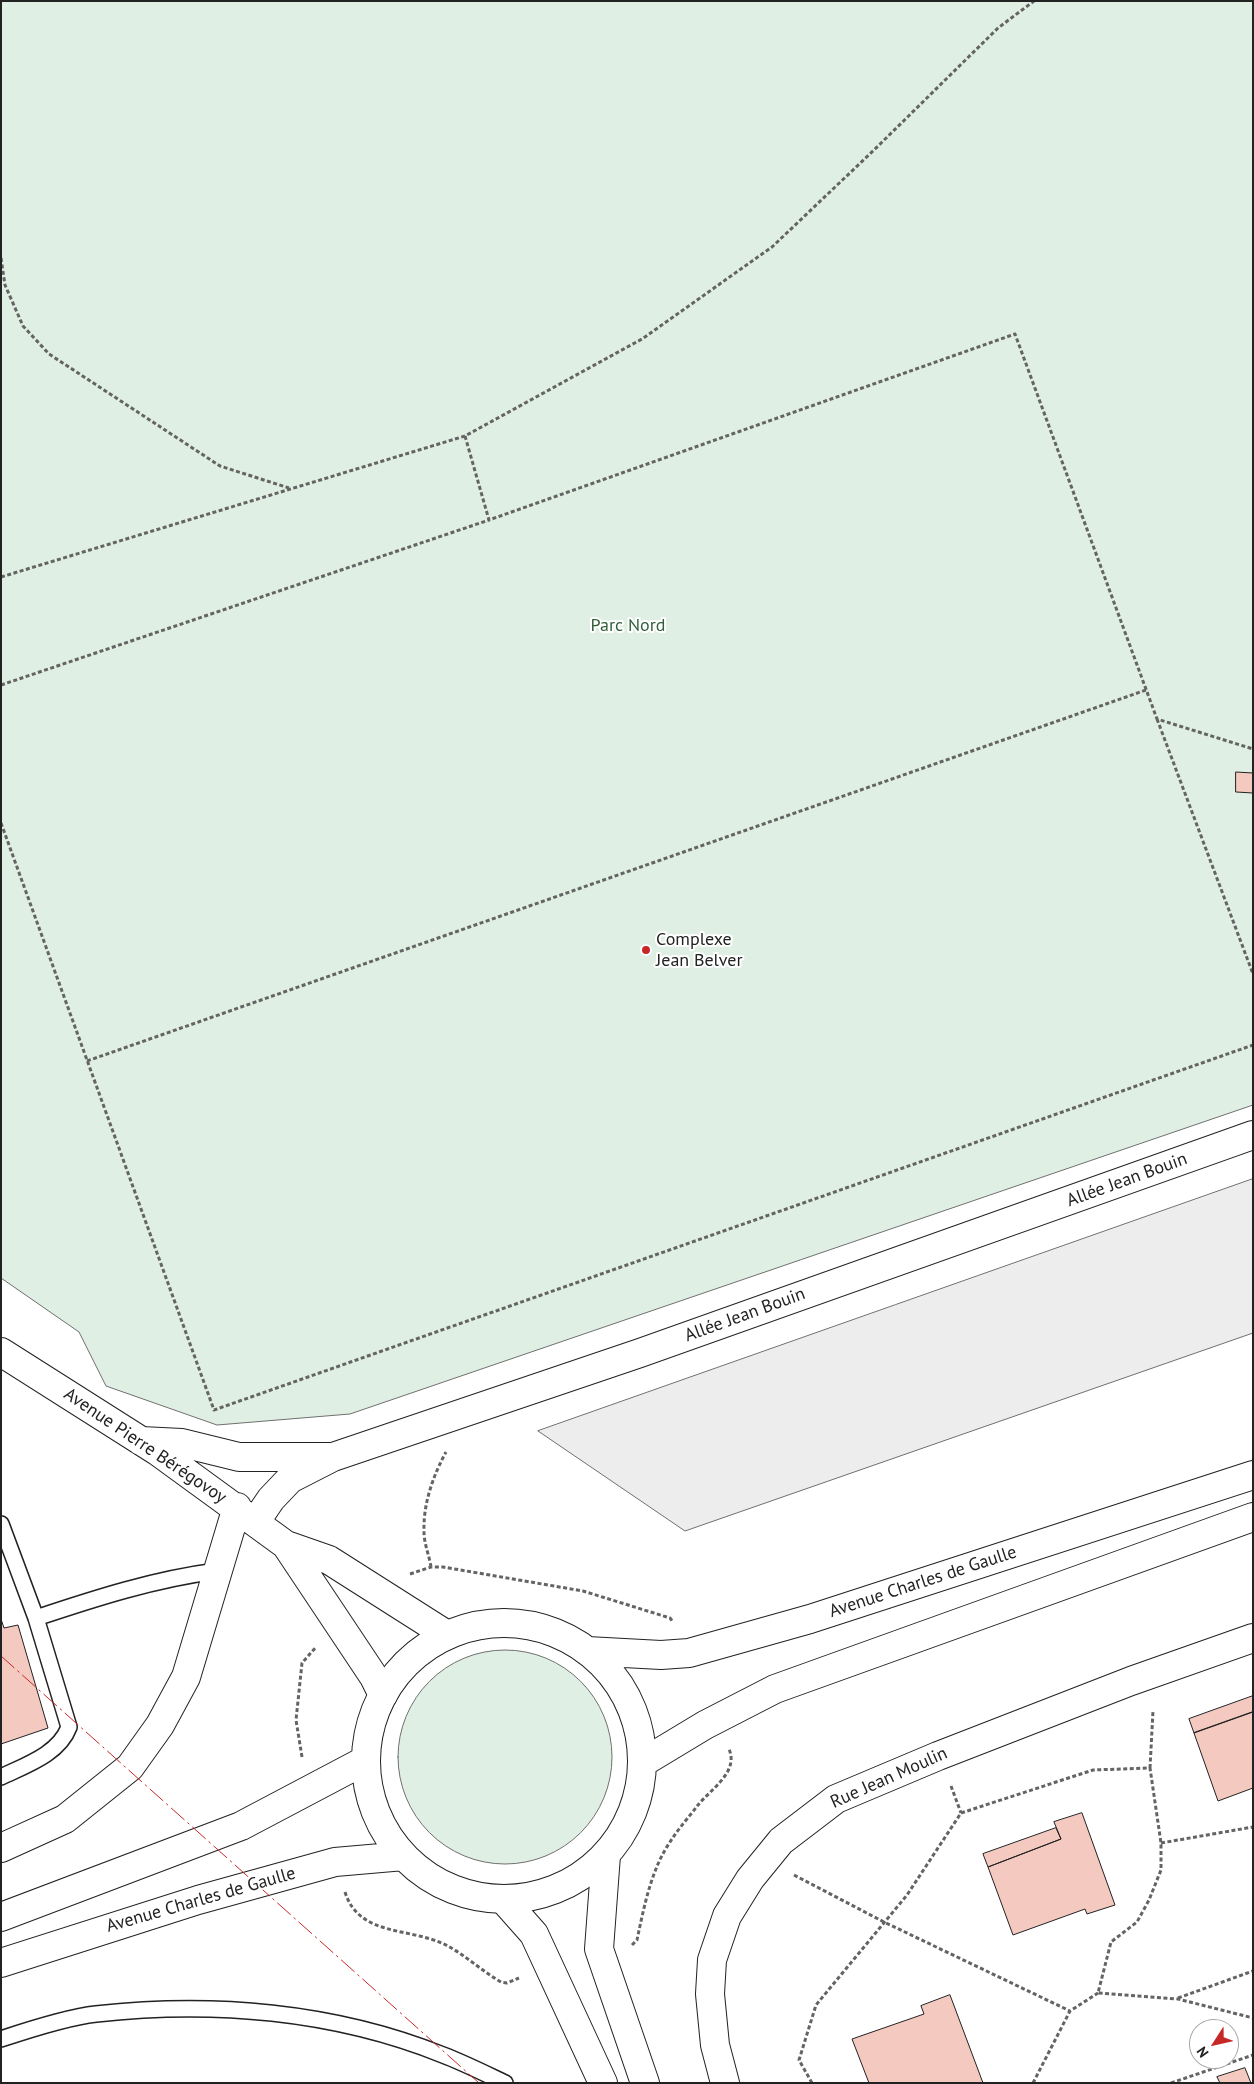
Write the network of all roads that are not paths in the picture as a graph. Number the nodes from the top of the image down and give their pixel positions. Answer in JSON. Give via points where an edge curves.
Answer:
{"nodes":[{"id":1,"x":1253,"y":1135,"type":"edge"},
{"id":2,"x":6,"y":1364,"type":"edge"},
{"id":3,"x":140,"y":1441,"type":"junction"},
{"id":4,"x":333,"y":1457,"type":"junction"},
{"id":5,"x":1253,"y":1475,"type":"edge"},
{"id":6,"x":247,"y":1514,"type":"junction"},
{"id":7,"x":1253,"y":1517,"type":"edge"},
{"id":8,"x":1,"y":1524,"type":"edge"},
{"id":9,"x":286,"y":1545,"type":"junction"},
{"id":10,"x":217,"y":1571,"type":"junction"},
{"id":11,"x":36,"y":1618,"type":"junction"},
{"id":12,"x":447,"y":1635,"type":"junction"},
{"id":13,"x":1253,"y":1638,"type":"edge"},
{"id":14,"x":587,"y":1651,"type":"junction"},
{"id":15,"x":383,"y":1695,"type":"junction"},
{"id":16,"x":366,"y":1760,"type":"junction"},
{"id":17,"x":642,"y":1763,"type":"junction"},
{"id":18,"x":1,"y":1777,"type":"edge"},
{"id":19,"x":1,"y":1848,"type":"edge"},
{"id":20,"x":606,"y":1855,"type":"junction"},
{"id":21,"x":404,"y":1856,"type":"junction"},
{"id":22,"x":503,"y":1900,"type":"junction"},
{"id":23,"x":1,"y":1917,"type":"edge"},
{"id":24,"x":1,"y":1962,"type":"edge"},
{"id":25,"x":1,"y":2039,"type":"edge"},
{"id":26,"x":505,"y":2083,"type":"edge"},
{"id":27,"x":603,"y":2083,"type":"edge"},
{"id":28,"x":645,"y":2083,"type":"edge"},
{"id":29,"x":725,"y":2083,"type":"edge"}],
"edges":[{"from":1,"to":4,"type":"main road","name":"Allée Jean Bouin","via":[[467,1413]]},
{"from":2,"to":3,"type":"main road","name":"Avenue Pierre Bérégovoy"},
{"from":3,"to":4,"type":"main road","via":[[182,1443],[239,1457]]},
{"from":3,"to":6,"type":"main road","name":"Avenue Pierre Bérégovoy"},
{"from":4,"to":6,"type":"main road","name":"Allée Jean Bouin","via":[[290,1480],[271,1499]]},
{"from":5,"to":14,"type":"main road","name":"Avenue Charles de Gaulle","via":[[819,1616],[689,1653],[661,1655]]},
{"from":6,"to":9,"type":"main road","name":"Avenue Pierre Bérégovoy"},
{"from":6,"to":10,"type":"main road","name":"Allée Jean Bouin"},
{"from":7,"to":17,"type":"main road","via":[[775,1689],[714,1720]]},
{"from":8,"to":11,"type":"lane"},
{"from":9,"to":12,"type":"main road","name":"Avenue Pierre Bérégovoy","via":[[329,1560]]},
{"from":9,"to":15,"type":"main road","name":"Avenue Pierre Bérégovoy","via":[[374,1676]]},
{"from":10,"to":11,"type":"lane","via":[[181,1576],[113,1593]]},
{"from":10,"to":19,"type":"main road","name":"Allée Jean Bouin","via":[[186,1678],[160,1725],[130,1766],[65,1819]]},
{"from":11,"to":18,"type":"lane","via":[[69,1727],[57,1746]]},
{"from":12,"to":14,"type":"main road","via":[[482,1625],[520,1624],[555,1633]]},
{"from":12,"to":15,"type":"main road","via":[[421,1650]]},
{"from":13,"to":29,"type":"main road","name":"Rue Jean Moulin","via":[[938,1756],[836,1799],[781,1841],[750,1879],[727,1916],[712,1960],[710,1994],[715,2045]]},
{"from":14,"to":17,"type":"main road","via":[[607,1668],[634,1713]]},
{"from":15,"to":16,"type":"main road","via":[[368,1738]]},
{"from":16,"to":21,"type":"main road","via":[[371,1795],[383,1827]]},
{"from":16,"to":23,"type":"main road","via":[[241,1826]]},
{"from":17,"to":20,"type":"main road","via":[[638,1797],[626,1828]]},
{"from":20,"to":22,"type":"main road","via":[[585,1874],[560,1888],[532,1897]]},
{"from":20,"to":28,"type":"main road","via":[[599,1949]]},
{"from":21,"to":22,"type":"main road","via":[[425,1874],[450,1888]]},
{"from":21,"to":24,"type":"main road","name":"Avenue Charles de Gaulle","via":[[326,1865],[198,1900]]},
{"from":22,"to":27,"type":"main road","via":[[534,1934]]},
{"from":25,"to":26,"type":"lane","via":[[94,2014],[184,2008],[267,2011],[364,2030],[442,2054]]}]}
